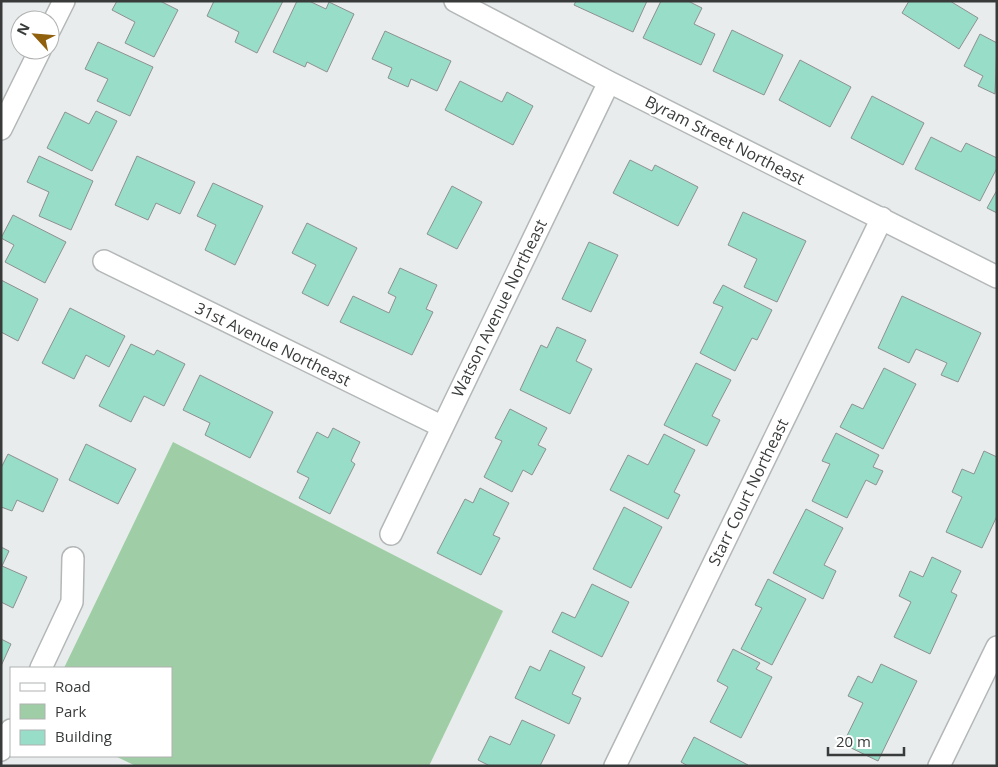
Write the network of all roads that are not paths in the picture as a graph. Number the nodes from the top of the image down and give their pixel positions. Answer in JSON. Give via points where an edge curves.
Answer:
{"nodes":[{"id":1,"x":455,"y":1,"type":"edge"},
{"id":2,"x":35,"y":60,"type":"edge"},
{"id":3,"x":609,"y":82,"type":"junction"},
{"id":4,"x":1,"y":129,"type":"edge"},
{"id":5,"x":882,"y":218,"type":"junction"},
{"id":6,"x":104,"y":261,"type":"dead end"},
{"id":7,"x":997,"y":277,"type":"edge"},
{"id":8,"x":441,"y":426,"type":"junction"},
{"id":9,"x":390,"y":534,"type":"dead end"},
{"id":10,"x":73,"y":558,"type":"dead end"},
{"id":11,"x":997,"y":647,"type":"edge"},
{"id":12,"x":41,"y":667,"type":"edge"},
{"id":13,"x":10,"y":732,"type":"edge"},
{"id":14,"x":1,"y":750,"type":"edge"},
{"id":15,"x":615,"y":766,"type":"edge"},
{"id":16,"x":938,"y":766,"type":"edge"}],
"edges":[{"from":1,"to":3,"type":"street","name":"Byram Street Northeast"},
{"from":2,"to":4,"type":"street"},
{"from":3,"to":5,"type":"street","name":"Byram Street Northeast"},
{"from":3,"to":8,"type":"street","name":"Watson Avenue Northeast"},
{"from":5,"to":7,"type":"street","name":"Byram Street Northeast"},
{"from":5,"to":15,"type":"street","name":"Starr Court Northeast"},
{"from":6,"to":8,"type":"street","name":"31st Avenue Northeast"},
{"from":8,"to":9,"type":"street","name":"Watson Avenue Northeast"},
{"from":10,"to":12,"type":"street","via":[[72,602]]},
{"from":11,"to":16,"type":"street"},
{"from":13,"to":14,"type":"street"}]}
